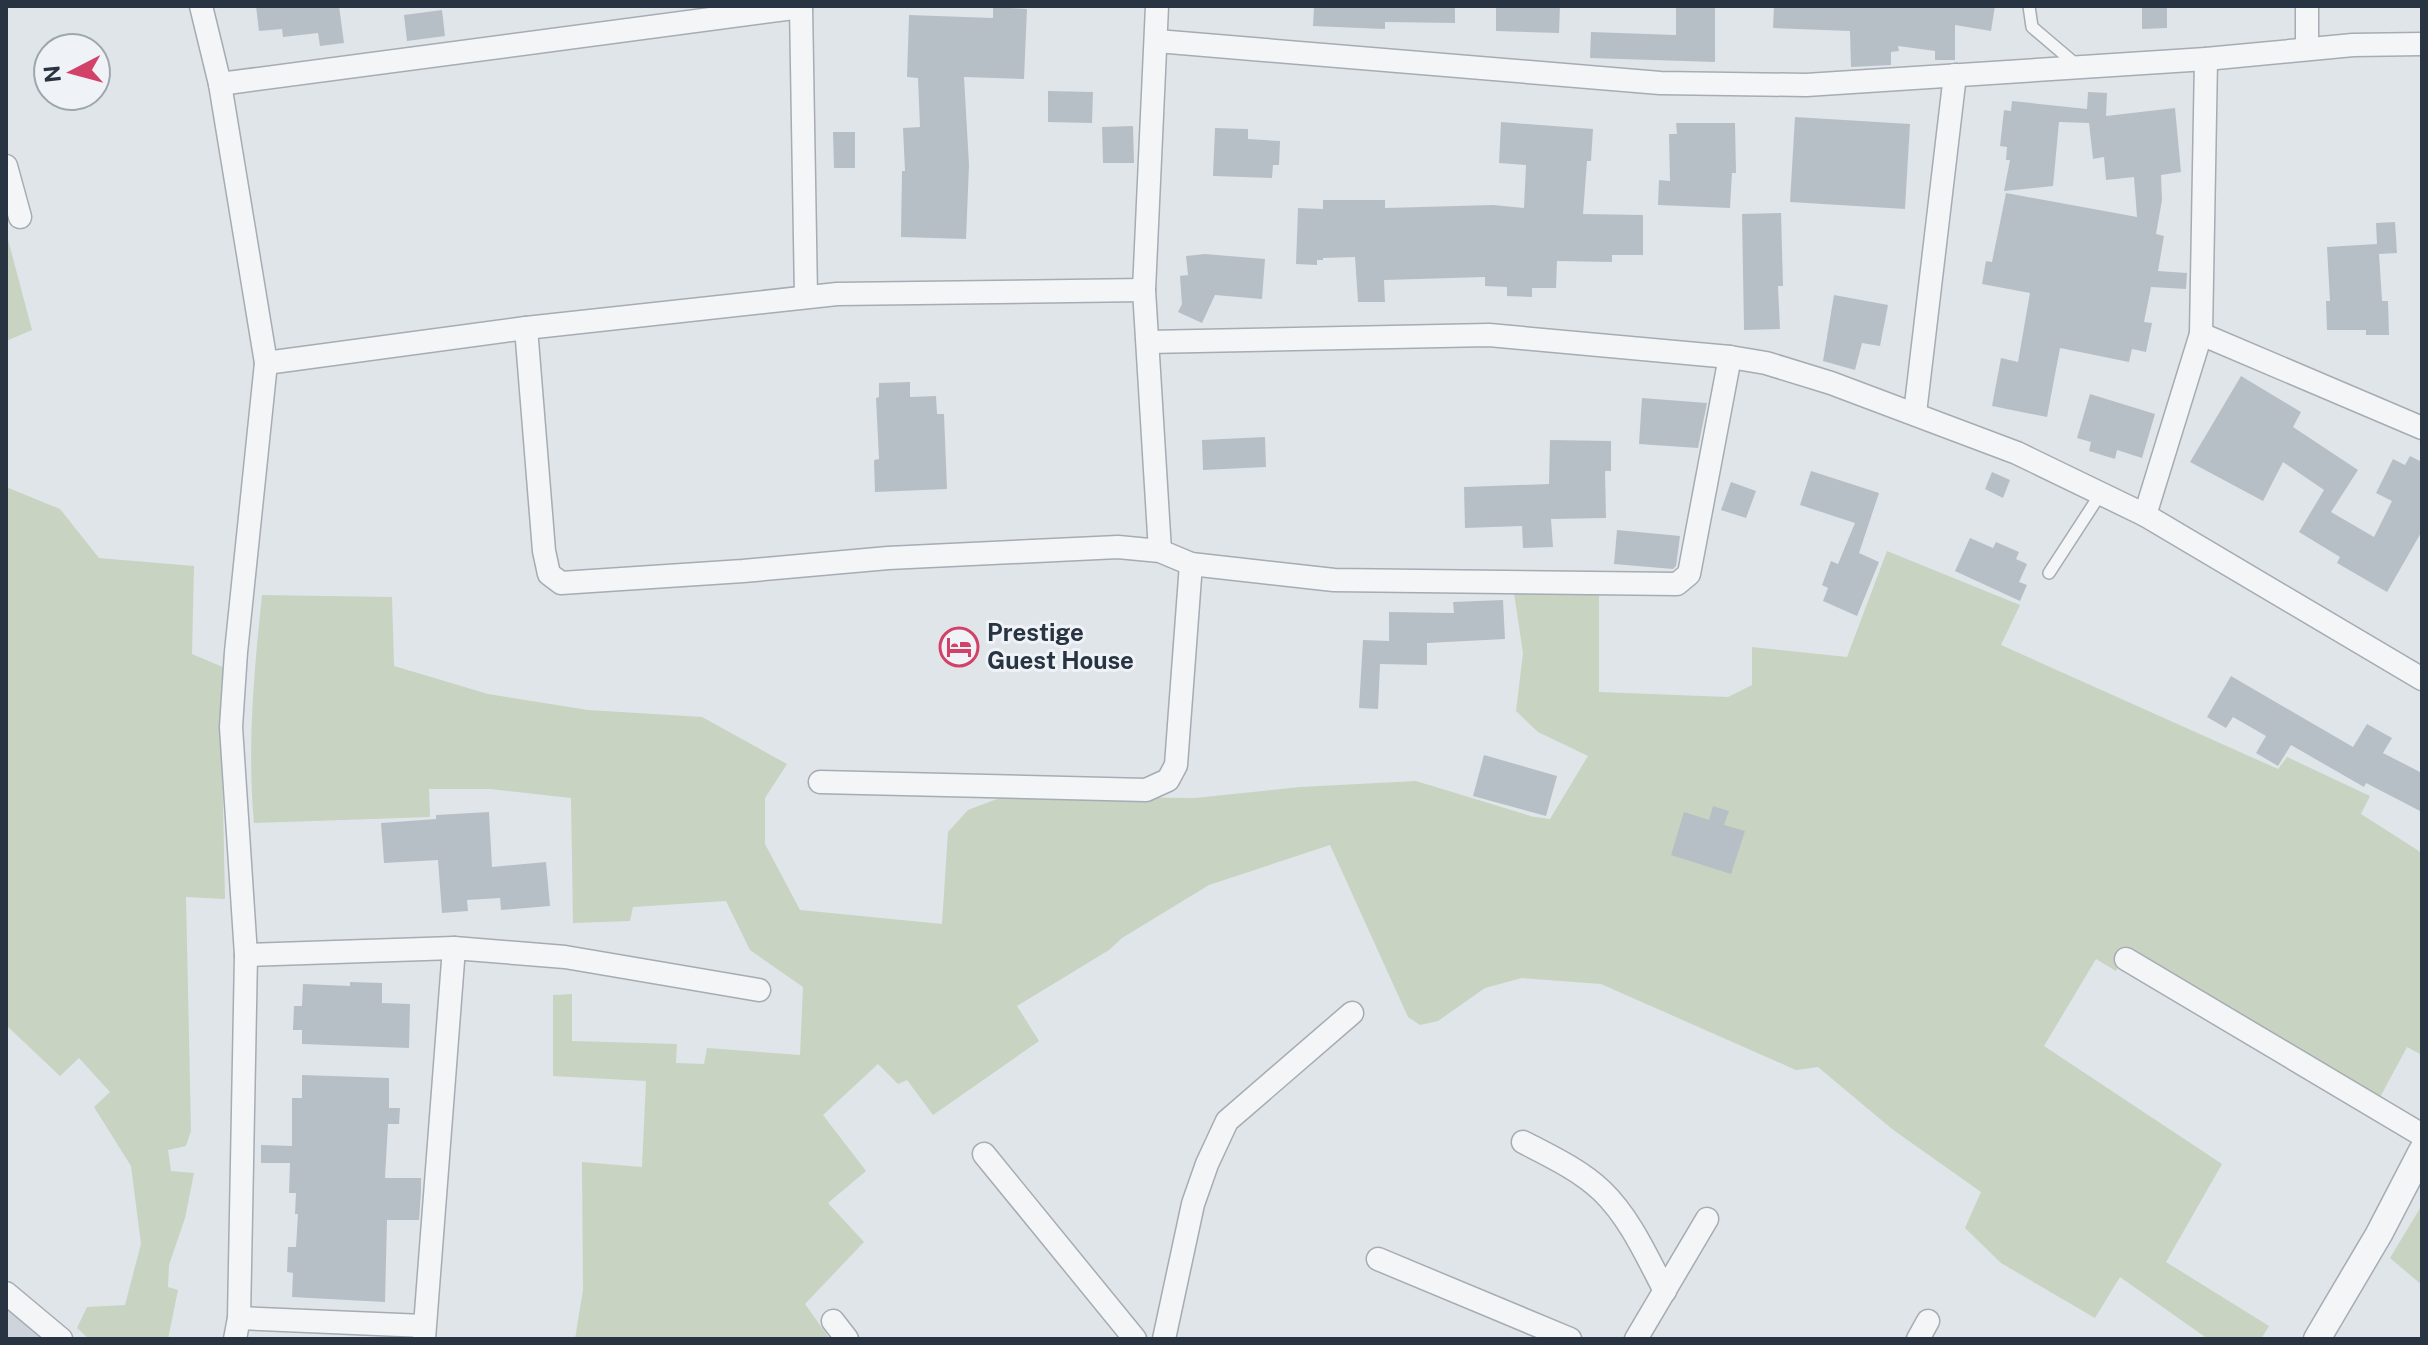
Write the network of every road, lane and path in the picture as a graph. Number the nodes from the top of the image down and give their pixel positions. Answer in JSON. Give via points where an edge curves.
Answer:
{"nodes":[{"id":1,"x":201,"y":6,"type":"edge"},
{"id":2,"x":1157,"y":6,"type":"edge"},
{"id":3,"x":2029,"y":6,"type":"edge"},
{"id":4,"x":2307,"y":6,"type":"edge"},
{"id":5,"x":801,"y":7,"type":"edge"},
{"id":6,"x":1157,"y":41,"type":"junction"},
{"id":7,"x":2422,"y":44,"type":"edge"},
{"id":8,"x":2307,"y":49,"type":"junction"},
{"id":9,"x":2206,"y":59,"type":"junction"},
{"id":10,"x":2080,"y":67,"type":"junction"},
{"id":11,"x":1955,"y":75,"type":"junction"},
{"id":12,"x":220,"y":84,"type":"junction"},
{"id":13,"x":6,"y":166,"type":"edge"},
{"id":14,"x":20,"y":217,"type":"dead end"},
{"id":15,"x":1144,"y":290,"type":"junction"},
{"id":16,"x":806,"y":297,"type":"junction"},
{"id":17,"x":526,"y":328,"type":"junction"},
{"id":18,"x":2201,"y":334,"type":"junction"},
{"id":19,"x":1148,"y":342,"type":"junction"},
{"id":20,"x":1730,"y":357,"type":"junction"},
{"id":21,"x":266,"y":363,"type":"junction"},
{"id":22,"x":1915,"y":413,"type":"junction"},
{"id":23,"x":2422,"y":428,"type":"edge"},
{"id":24,"x":2101,"y":493,"type":"junction"},
{"id":25,"x":2145,"y":515,"type":"junction"},
{"id":26,"x":1160,"y":551,"type":"junction"},
{"id":27,"x":1191,"y":564,"type":"junction"},
{"id":28,"x":2049,"y":573,"type":"dead end"},
{"id":29,"x":2422,"y":679,"type":"edge"},
{"id":30,"x":820,"y":782,"type":"dead end"},
{"id":31,"x":454,"y":948,"type":"junction"},
{"id":32,"x":246,"y":955,"type":"junction"},
{"id":33,"x":2126,"y":959,"type":"dead end"},
{"id":34,"x":759,"y":990,"type":"dead end"},
{"id":35,"x":1352,"y":1013,"type":"dead end"},
{"id":36,"x":2422,"y":1135,"type":"edge"},
{"id":37,"x":1523,"y":1142,"type":"dead end"},
{"id":38,"x":2422,"y":1151,"type":"edge"},
{"id":39,"x":984,"y":1154,"type":"dead end"},
{"id":40,"x":1707,"y":1219,"type":"dead end"},
{"id":41,"x":1378,"y":1259,"type":"dead end"},
{"id":42,"x":1665,"y":1291,"type":"junction"},
{"id":43,"x":6,"y":1293,"type":"edge"},
{"id":44,"x":237,"y":1329,"type":"edge"},
{"id":45,"x":424,"y":1333,"type":"edge"},
{"id":46,"x":61,"y":1339,"type":"edge"},
{"id":47,"x":1135,"y":1339,"type":"edge"},
{"id":48,"x":1164,"y":1339,"type":"edge"},
{"id":49,"x":1570,"y":1339,"type":"edge"},
{"id":50,"x":1636,"y":1339,"type":"edge"},
{"id":51,"x":2317,"y":1339,"type":"edge"}],
"edges":[{"from":1,"to":12,"type":"street"},
{"from":2,"to":6,"type":"street"},
{"from":3,"to":10,"type":"lane","via":[[2032,27]]},
{"from":4,"to":8,"type":"street"},
{"from":5,"to":12,"type":"street"},
{"from":5,"to":16,"type":"street"},
{"from":6,"to":11,"type":"street","via":[[1660,83],[1806,85]]},
{"from":6,"to":15,"type":"street"},
{"from":7,"to":8,"type":"street"},
{"from":8,"to":9,"type":"street"},
{"from":9,"to":10,"type":"street"},
{"from":9,"to":18,"type":"street"},
{"from":10,"to":11,"type":"street"},
{"from":11,"to":22,"type":"street"},
{"from":12,"to":21,"type":"street"},
{"from":13,"to":14,"type":"street"},
{"from":15,"to":16,"type":"street"},
{"from":15,"to":19,"type":"street"},
{"from":16,"to":17,"type":"street"},
{"from":17,"to":21,"type":"street"},
{"from":17,"to":26,"type":"street","via":[[544,551],[549,574],[561,583],[888,558],[1118,547]]},
{"from":18,"to":23,"type":"street"},
{"from":18,"to":25,"type":"street"},
{"from":19,"to":20,"type":"street","via":[[1489,335]]},
{"from":19,"to":26,"type":"street"},
{"from":20,"to":22,"type":"street","via":[[1766,363]]},
{"from":20,"to":27,"type":"street","via":[[1689,574],[1677,584],[1334,580]]},
{"from":21,"to":32,"type":"street","via":[[231,727]]},
{"from":22,"to":24,"type":"street"},
{"from":24,"to":25,"type":"street"},
{"from":24,"to":28,"type":"lane"},
{"from":25,"to":29,"type":"street"},
{"from":26,"to":27,"type":"street"},
{"from":27,"to":30,"type":"street","via":[[1176,765],[1168,780],[1146,790]]},
{"from":31,"to":32,"type":"street"},
{"from":31,"to":34,"type":"street","via":[[565,957]]},
{"from":31,"to":45,"type":"street"},
{"from":32,"to":44,"type":"street"},
{"from":33,"to":36,"type":"street"},
{"from":35,"to":48,"type":"street","via":[[1227,1121],[1193,1204]]},
{"from":37,"to":42,"type":"street","via":[[1602,1191],[1632,1228]]},
{"from":38,"to":51,"type":"street"},
{"from":39,"to":47,"type":"street"},
{"from":40,"to":42,"type":"street"},
{"from":41,"to":49,"type":"street"},
{"from":42,"to":50,"type":"street"},
{"from":43,"to":46,"type":"street"},
{"from":44,"to":45,"type":"street"}]}
